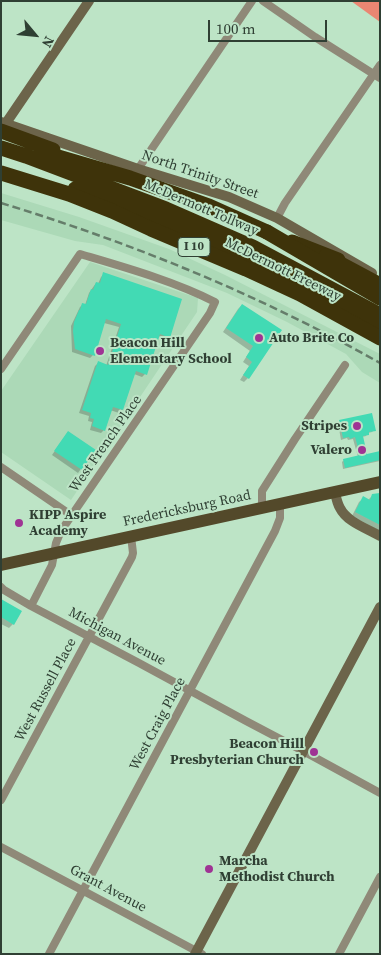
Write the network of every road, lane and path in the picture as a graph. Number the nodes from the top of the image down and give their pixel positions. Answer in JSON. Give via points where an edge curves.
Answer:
{"nodes":[{"id":1,"x":89,"y":1,"type":"edge"},
{"id":2,"x":252,"y":1,"type":"edge"},
{"id":3,"x":263,"y":1,"type":"edge"},
{"id":4,"x":380,"y":65,"type":"edge"},
{"id":5,"x":377,"y":76,"type":"edge"},
{"id":6,"x":2,"y":127,"type":"edge"},
{"id":7,"x":1,"y":140,"type":"edge"},
{"id":8,"x":1,"y":148,"type":"edge"},
{"id":9,"x":1,"y":166,"type":"edge"},
{"id":10,"x":1,"y":173,"type":"edge"},
{"id":11,"x":134,"y":173,"type":"junction"},
{"id":12,"x":166,"y":209,"type":"junction"},
{"id":13,"x":277,"y":218,"type":"junction"},
{"id":14,"x":267,"y":232,"type":"junction"},
{"id":15,"x":194,"y":235,"type":"junction"},
{"id":16,"x":378,"y":278,"type":"edge"},
{"id":17,"x":380,"y":298,"type":"edge"},
{"id":18,"x":380,"y":315,"type":"edge"},
{"id":19,"x":380,"y":328,"type":"edge"},
{"id":20,"x":380,"y":338,"type":"edge"},
{"id":21,"x":380,"y":346,"type":"edge"},
{"id":22,"x":345,"y":365,"type":"dead end"},
{"id":23,"x":1,"y":369,"type":"edge"},
{"id":24,"x":1,"y":467,"type":"edge"},
{"id":25,"x":380,"y":482,"type":"edge"},
{"id":26,"x":335,"y":492,"type":"junction"},
{"id":27,"x":280,"y":504,"type":"junction"},
{"id":28,"x":262,"y":508,"type":"junction"},
{"id":29,"x":71,"y":516,"type":"junction"},
{"id":30,"x":131,"y":536,"type":"junction"},
{"id":31,"x":380,"y":536,"type":"edge"},
{"id":32,"x":54,"y":554,"type":"junction"},
{"id":33,"x":1,"y":565,"type":"edge"},
{"id":34,"x":1,"y":587,"type":"edge"},
{"id":35,"x":31,"y":606,"type":"junction"},
{"id":36,"x":380,"y":607,"type":"edge"},
{"id":37,"x":88,"y":636,"type":"junction"},
{"id":38,"x":190,"y":691,"type":"junction"},
{"id":39,"x":303,"y":751,"type":"junction"},
{"id":40,"x":380,"y":794,"type":"edge"},
{"id":41,"x":1,"y":800,"type":"edge"},
{"id":42,"x":1,"y":847,"type":"edge"},
{"id":43,"x":380,"y":877,"type":"edge"},
{"id":44,"x":82,"y":890,"type":"junction"},
{"id":45,"x":198,"y":953,"type":"edge"},
{"id":46,"x":49,"y":954,"type":"edge"},
{"id":47,"x":339,"y":954,"type":"edge"}],
"edges":[{"from":1,"to":6,"type":"street"},
{"from":2,"to":11,"type":"street"},
{"from":3,"to":5,"type":"street"},
{"from":4,"to":5,"type":"street"},
{"from":5,"to":13,"type":"street"},
{"from":6,"to":11,"type":"highway"},
{"from":7,"to":11,"type":"highway","name":"McDermott Freeway"},
{"from":8,"to":12,"type":"highway","name":"McDermott Tollway"},
{"from":9,"to":15,"type":"highway","name":"McDermott Tollway","via":[[116,203]]},
{"from":10,"to":20,"type":"highway","name":"McDermott Freeway","number":"I 10","bridge":true,"via":[[112,211],[246,269]]},
{"from":11,"to":13,"type":"street","name":"North Trinity Street","via":[[211,191]]},
{"from":11,"to":14,"type":"highway","name":"McDermott Freeway"},
{"from":12,"to":16,"type":"highway","via":[[232,222],[302,246]]},
{"from":12,"to":18,"type":"highway","name":"McDermott Tollway","via":[[253,247]]},
{"from":13,"to":16,"type":"street","name":"North Trinity Street"},
{"from":14,"to":16,"type":"highway","bridge":true},
{"from":14,"to":17,"type":"highway","name":"McDermott Freeway","bridge":true},
{"from":15,"to":19,"type":"highway","name":"McDermott Tollway","via":[[332,300]]},
{"from":15,"to":21,"type":"highway","via":[[248,264]]},
{"from":22,"to":28,"type":"street","via":[[262,491]]},
{"from":23,"to":29,"type":"street","name":"West French Place","via":[[80,254],[147,275],[215,302]]},
{"from":24,"to":29,"type":"street"},
{"from":25,"to":26,"type":"main road","name":"Fredericksburg Road"},
{"from":26,"to":27,"type":"main road","name":"Fredericksburg Road"},
{"from":26,"to":31,"type":"street","via":[[340,508],[351,520]]},
{"from":27,"to":28,"type":"main road","name":"Fredericksburg Road"},
{"from":27,"to":38,"type":"street","name":"West Craig Place","via":[[280,518],[275,531]]},
{"from":28,"to":30,"type":"main road","name":"Fredericksburg Road"},
{"from":29,"to":32,"type":"street","name":"West French Place","via":[[57,539]]},
{"from":30,"to":32,"type":"main road","name":"Fredericksburg Road"},
{"from":30,"to":37,"type":"street","name":"West Russell Place","via":[[132,557]]},
{"from":32,"to":33,"type":"main road","name":"Fredericksburg Road"},
{"from":32,"to":35,"type":"street","name":"West French Place","via":[[52,565]]},
{"from":34,"to":35,"type":"street","name":"Michigan Avenue"},
{"from":35,"to":37,"type":"street","name":"Michigan Avenue"},
{"from":36,"to":39,"type":"street"},
{"from":37,"to":38,"type":"street","name":"Michigan Avenue"},
{"from":37,"to":41,"type":"street","name":"West Russell Place"},
{"from":38,"to":39,"type":"street","name":"Michigan Avenue"},
{"from":38,"to":44,"type":"street","name":"West Craig Place"},
{"from":39,"to":40,"type":"street","name":"Michigan Avenue"},
{"from":39,"to":45,"type":"street"},
{"from":42,"to":44,"type":"street","name":"Grant Avenue"},
{"from":43,"to":47,"type":"street"},
{"from":44,"to":45,"type":"street","name":"Grant Avenue"},
{"from":44,"to":46,"type":"street","name":"West Craig Place"}]}
